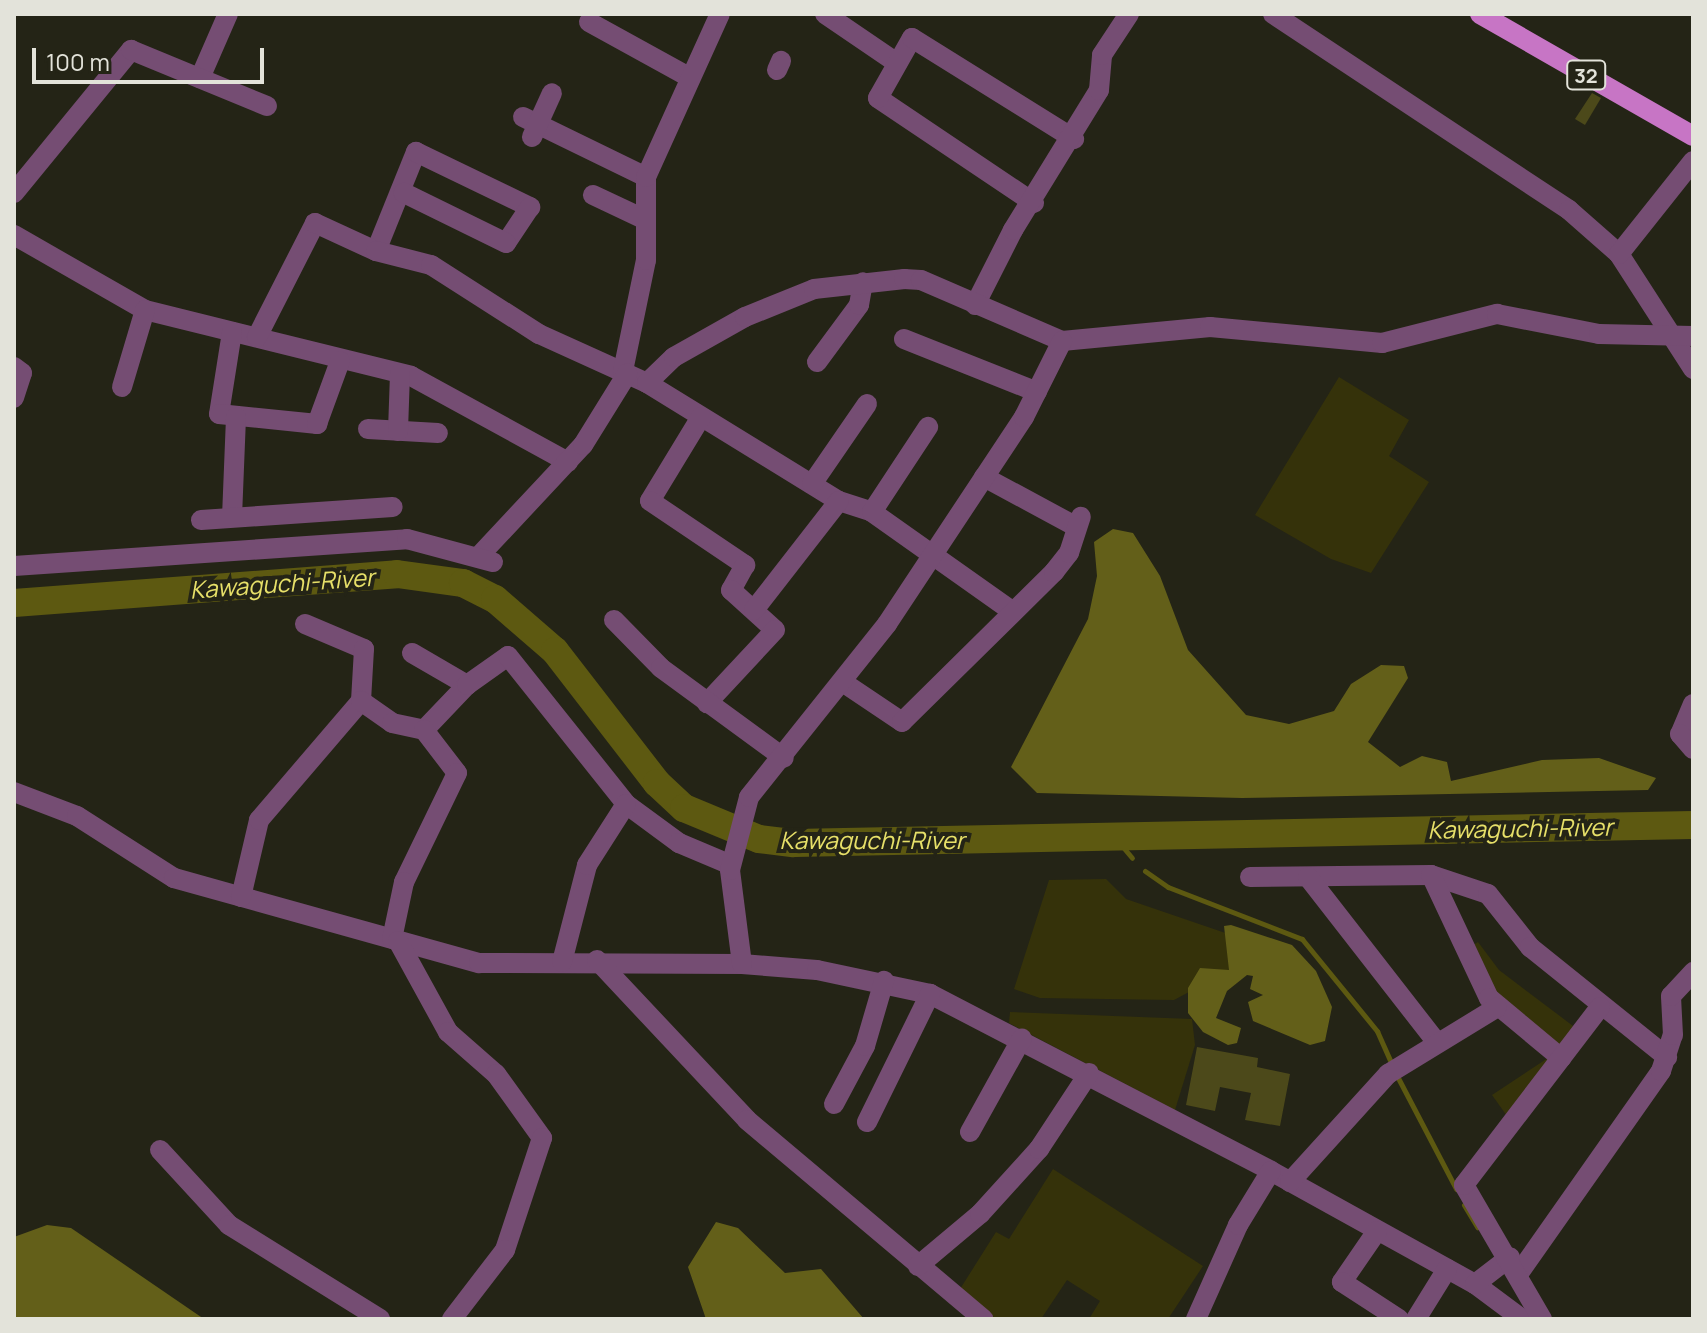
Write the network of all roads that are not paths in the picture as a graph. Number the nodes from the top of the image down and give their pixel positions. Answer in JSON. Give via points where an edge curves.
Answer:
{"nodes":[{"id":1,"x":228,"y":14,"type":"edge"},
{"id":2,"x":720,"y":14,"type":"edge"},
{"id":3,"x":825,"y":14,"type":"edge"},
{"id":4,"x":1129,"y":14,"type":"edge"},
{"id":5,"x":1273,"y":14,"type":"edge"},
{"id":6,"x":1480,"y":14,"type":"edge"},
{"id":7,"x":589,"y":22,"type":"dead end"},
{"id":8,"x":897,"y":63,"type":"junction"},
{"id":9,"x":689,"y":77,"type":"junction"},
{"id":10,"x":200,"y":78,"type":"junction"},
{"id":11,"x":552,"y":93,"type":"dead end"},
{"id":12,"x":267,"y":106,"type":"dead end"},
{"id":13,"x":1693,"y":136,"type":"edge"},
{"id":14,"x":1074,"y":139,"type":"junction"},
{"id":15,"x":1693,"y":161,"type":"edge"},
{"id":16,"x":646,"y":177,"type":"junction"},
{"id":17,"x":14,"y":193,"type":"edge"},
{"id":18,"x":404,"y":193,"type":"junction"},
{"id":19,"x":593,"y":195,"type":"dead end"},
{"id":20,"x":1034,"y":203,"type":"junction"},
{"id":21,"x":644,"y":219,"type":"junction"},
{"id":22,"x":14,"y":235,"type":"edge"},
{"id":23,"x":376,"y":251,"type":"junction"},
{"id":24,"x":1619,"y":254,"type":"junction"},
{"id":25,"x":863,"y":282,"type":"junction"},
{"id":26,"x":975,"y":305,"type":"junction"},
{"id":27,"x":145,"y":310,"type":"junction"},
{"id":28,"x":1664,"y":331,"type":"junction"},
{"id":29,"x":232,"y":332,"type":"junction"},
{"id":30,"x":1693,"y":336,"type":"edge"},
{"id":31,"x":257,"y":337,"type":"junction"},
{"id":32,"x":904,"y":339,"type":"dead end"},
{"id":33,"x":1062,"y":341,"type":"junction"},
{"id":34,"x":340,"y":361,"type":"junction"},
{"id":35,"x":817,"y":362,"type":"dead end"},
{"id":36,"x":14,"y":367,"type":"edge"},
{"id":37,"x":1693,"y":369,"type":"edge"},
{"id":38,"x":625,"y":372,"type":"junction"},
{"id":39,"x":400,"y":374,"type":"junction"},
{"id":40,"x":647,"y":383,"type":"junction"},
{"id":41,"x":122,"y":387,"type":"dead end"},
{"id":42,"x":1037,"y":392,"type":"junction"},
{"id":43,"x":14,"y":398,"type":"edge"},
{"id":44,"x":867,"y":404,"type":"dead end"},
{"id":45,"x":236,"y":417,"type":"junction"},
{"id":46,"x":701,"y":417,"type":"junction"},
{"id":47,"x":928,"y":427,"type":"dead end"},
{"id":48,"x":368,"y":429,"type":"dead end"},
{"id":49,"x":398,"y":431,"type":"junction"},
{"id":50,"x":438,"y":433,"type":"dead end"},
{"id":51,"x":568,"y":462,"type":"junction"},
{"id":52,"x":984,"y":477,"type":"junction"},
{"id":53,"x":812,"y":484,"type":"junction"},
{"id":54,"x":839,"y":501,"type":"junction"},
{"id":55,"x":872,"y":512,"type":"junction"},
{"id":56,"x":232,"y":517,"type":"junction"},
{"id":57,"x":201,"y":520,"type":"dead end"},
{"id":58,"x":378,"y":539,"type":"junction"},
{"id":59,"x":934,"y":550,"type":"junction"},
{"id":60,"x":14,"y":566,"type":"edge"},
{"id":61,"x":754,"y":610,"type":"junction"},
{"id":62,"x":1013,"y":612,"type":"junction"},
{"id":63,"x":614,"y":620,"type":"dead end"},
{"id":64,"x":305,"y":624,"type":"dead end"},
{"id":65,"x":412,"y":653,"type":"dead end"},
{"id":66,"x":844,"y":683,"type":"junction"},
{"id":67,"x":467,"y":685,"type":"junction"},
{"id":68,"x":361,"y":701,"type":"junction"},
{"id":69,"x":707,"y":703,"type":"junction"},
{"id":70,"x":1693,"y":704,"type":"edge"},
{"id":71,"x":424,"y":730,"type":"junction"},
{"id":72,"x":1693,"y":749,"type":"edge"},
{"id":73,"x":784,"y":758,"type":"junction"},
{"id":74,"x":14,"y":792,"type":"edge"},
{"id":75,"x":626,"y":804,"type":"junction"},
{"id":76,"x":731,"y":865,"type":"junction"},
{"id":77,"x":1431,"y":875,"type":"junction"},
{"id":78,"x":1250,"y":877,"type":"dead end"},
{"id":79,"x":1308,"y":877,"type":"junction"},
{"id":80,"x":241,"y":897,"type":"junction"},
{"id":81,"x":395,"y":940,"type":"junction"},
{"id":82,"x":597,"y":960,"type":"junction"},
{"id":83,"x":562,"y":962,"type":"junction"},
{"id":84,"x":742,"y":964,"type":"junction"},
{"id":85,"x":1693,"y":972,"type":"edge"},
{"id":86,"x":884,"y":981,"type":"junction"},
{"id":87,"x":930,"y":994,"type":"junction"},
{"id":88,"x":1600,"y":1007,"type":"junction"},
{"id":89,"x":1496,"y":1008,"type":"junction"},
{"id":90,"x":1022,"y":1038,"type":"junction"},
{"id":91,"x":1437,"y":1043,"type":"junction"},
{"id":92,"x":1667,"y":1057,"type":"junction"},
{"id":93,"x":1561,"y":1058,"type":"junction"},
{"id":94,"x":1089,"y":1073,"type":"junction"},
{"id":95,"x":834,"y":1104,"type":"dead end"},
{"id":96,"x":867,"y":1122,"type":"dead end"},
{"id":97,"x":970,"y":1132,"type":"dead end"},
{"id":98,"x":160,"y":1150,"type":"dead end"},
{"id":99,"x":1271,"y":1171,"type":"junction"},
{"id":100,"x":1290,"y":1182,"type":"junction"},
{"id":101,"x":1377,"y":1231,"type":"junction"},
{"id":102,"x":1508,"y":1264,"type":"junction"},
{"id":103,"x":918,"y":1266,"type":"junction"},
{"id":104,"x":1447,"y":1269,"type":"junction"},
{"id":105,"x":1475,"y":1284,"type":"junction"},
{"id":106,"x":380,"y":1319,"type":"edge"},
{"id":107,"x":452,"y":1319,"type":"edge"},
{"id":108,"x":983,"y":1319,"type":"edge"},
{"id":109,"x":1196,"y":1319,"type":"edge"},
{"id":110,"x":1399,"y":1319,"type":"edge"},
{"id":111,"x":1416,"y":1319,"type":"edge"},
{"id":112,"x":1522,"y":1319,"type":"edge"},
{"id":113,"x":1542,"y":1319,"type":"edge"}],
"edges":[{"from":1,"to":10,"type":"street"},
{"from":2,"to":9,"type":"street"},
{"from":3,"to":8,"type":"street"},
{"from":4,"to":14,"type":"street","via":[[1102,55],[1099,90]]},
{"from":5,"to":24,"type":"street","via":[[1569,210]]},
{"from":6,"to":13,"type":"main road","number":"32"},
{"from":7,"to":9,"type":"street"},
{"from":8,"to":14,"type":"street","via":[[912,38],[918,38]]},
{"from":8,"to":20,"type":"street","via":[[878,98]]},
{"from":9,"to":16,"type":"street"},
{"from":10,"to":12,"type":"street"},
{"from":10,"to":17,"type":"street","via":[[131,50]]},
{"from":11,"to":16,"type":"street","via":[[531,126]]},
{"from":14,"to":20,"type":"street"},
{"from":15,"to":24,"type":"street"},
{"from":16,"to":21,"type":"street"},
{"from":18,"to":18,"type":"street","via":[[506,243],[530,207],[424,151],[416,152],[409,165]]},
{"from":18,"to":23,"type":"street"},
{"from":19,"to":21,"type":"street"},
{"from":20,"to":26,"type":"street"},
{"from":21,"to":38,"type":"street","via":[[641,296]]},
{"from":22,"to":27,"type":"street"},
{"from":23,"to":31,"type":"street","via":[[315,223]]},
{"from":23,"to":38,"type":"street","via":[[441,269],[539,334]]},
{"from":24,"to":28,"type":"street"},
{"from":25,"to":26,"type":"street","via":[[921,280]]},
{"from":25,"to":35,"type":"street","via":[[859,305]]},
{"from":25,"to":40,"type":"street","via":[[814,289],[745,317],[674,357]]},
{"from":26,"to":33,"type":"street"},
{"from":27,"to":29,"type":"street"},
{"from":27,"to":41,"type":"street"},
{"from":28,"to":30,"type":"street"},
{"from":28,"to":33,"type":"street","via":[[1599,334],[1497,314],[1382,343],[1210,327]]},
{"from":28,"to":37,"type":"street"},
{"from":29,"to":31,"type":"street"},
{"from":29,"to":45,"type":"street","via":[[217,407]]},
{"from":31,"to":34,"type":"street"},
{"from":32,"to":42,"type":"street"},
{"from":33,"to":42,"type":"street"},
{"from":34,"to":39,"type":"street"},
{"from":34,"to":45,"type":"street","via":[[317,424]]},
{"from":36,"to":43,"type":"street","via":[[22,373]]},
{"from":38,"to":40,"type":"street"},
{"from":38,"to":51,"type":"street"},
{"from":39,"to":49,"type":"street"},
{"from":39,"to":51,"type":"street"},
{"from":40,"to":46,"type":"street"},
{"from":42,"to":52,"type":"street"},
{"from":44,"to":53,"type":"street"},
{"from":45,"to":56,"type":"street"},
{"from":46,"to":53,"type":"street"},
{"from":46,"to":61,"type":"street","via":[[650,501],[745,565],[731,590]]},
{"from":47,"to":55,"type":"street"},
{"from":48,"to":49,"type":"street"},
{"from":49,"to":50,"type":"street"},
{"from":51,"to":58,"type":"street","via":[[486,559],[429,542]]},
{"from":52,"to":59,"type":"street"},
{"from":52,"to":62,"type":"street","via":[[1078,522],[1069,553]]},
{"from":53,"to":54,"type":"street"},
{"from":54,"to":55,"type":"street"},
{"from":54,"to":61,"type":"street"},
{"from":55,"to":59,"type":"street"},
{"from":56,"to":57,"type":"street"},
{"from":56,"to":58,"type":"street","via":[[385,507]]},
{"from":58,"to":60,"type":"street"},
{"from":59,"to":62,"type":"street"},
{"from":59,"to":66,"type":"street"},
{"from":61,"to":69,"type":"street","via":[[775,630]]},
{"from":62,"to":66,"type":"street","via":[[902,722]]},
{"from":63,"to":69,"type":"street"},
{"from":64,"to":68,"type":"street","via":[[364,649]]},
{"from":65,"to":67,"type":"street"},
{"from":66,"to":73,"type":"street"},
{"from":67,"to":71,"type":"street"},
{"from":67,"to":75,"type":"street","via":[[508,656]]},
{"from":68,"to":71,"type":"street","via":[[392,723]]},
{"from":68,"to":80,"type":"street","via":[[259,820]]},
{"from":69,"to":73,"type":"street"},
{"from":70,"to":72,"type":"street","via":[[1680,734]]},
{"from":71,"to":81,"type":"street","via":[[457,773],[404,882]]},
{"from":73,"to":76,"type":"street","via":[[749,797]]},
{"from":74,"to":80,"type":"street","via":[[77,816],[174,878]]},
{"from":75,"to":76,"type":"street","via":[[679,843]]},
{"from":75,"to":83,"type":"street","via":[[587,865]]},
{"from":76,"to":84,"type":"street"},
{"from":77,"to":79,"type":"street"},
{"from":77,"to":88,"type":"street","via":[[1488,894],[1530,947],[1595,996]]},
{"from":77,"to":89,"type":"street"},
{"from":78,"to":79,"type":"street"},
{"from":79,"to":91,"type":"street"},
{"from":80,"to":81,"type":"street"},
{"from":81,"to":83,"type":"street","via":[[497,965]]},
{"from":81,"to":107,"type":"street","via":[[448,1032],[496,1074],[542,1138],[505,1250]]},
{"from":82,"to":83,"type":"street"},
{"from":82,"to":84,"type":"street"},
{"from":82,"to":103,"type":"street","via":[[747,1120]]},
{"from":84,"to":86,"type":"street"},
{"from":85,"to":92,"type":"street","via":[[1671,996]]},
{"from":86,"to":87,"type":"street"},
{"from":86,"to":95,"type":"street","via":[[865,1046]]},
{"from":87,"to":90,"type":"street"},
{"from":87,"to":96,"type":"street"},
{"from":88,"to":92,"type":"street"},
{"from":88,"to":93,"type":"street"},
{"from":89,"to":91,"type":"street"},
{"from":89,"to":93,"type":"street"},
{"from":90,"to":94,"type":"street"},
{"from":90,"to":97,"type":"street"},
{"from":91,"to":100,"type":"street","via":[[1395,1070]]},
{"from":92,"to":102,"type":"street"},
{"from":93,"to":102,"type":"street","via":[[1464,1185]]},
{"from":94,"to":99,"type":"street"},
{"from":94,"to":103,"type":"street","via":[[1039,1149],[980,1214]]},
{"from":98,"to":106,"type":"street","via":[[229,1225]]},
{"from":99,"to":100,"type":"street"},
{"from":99,"to":109,"type":"street","via":[[1238,1225]]},
{"from":100,"to":101,"type":"street"},
{"from":101,"to":104,"type":"street"},
{"from":101,"to":110,"type":"street","via":[[1342,1282]]},
{"from":102,"to":105,"type":"street"},
{"from":102,"to":113,"type":"street"},
{"from":103,"to":108,"type":"street"},
{"from":104,"to":105,"type":"street"},
{"from":104,"to":111,"type":"street"},
{"from":105,"to":112,"type":"street"}]}
